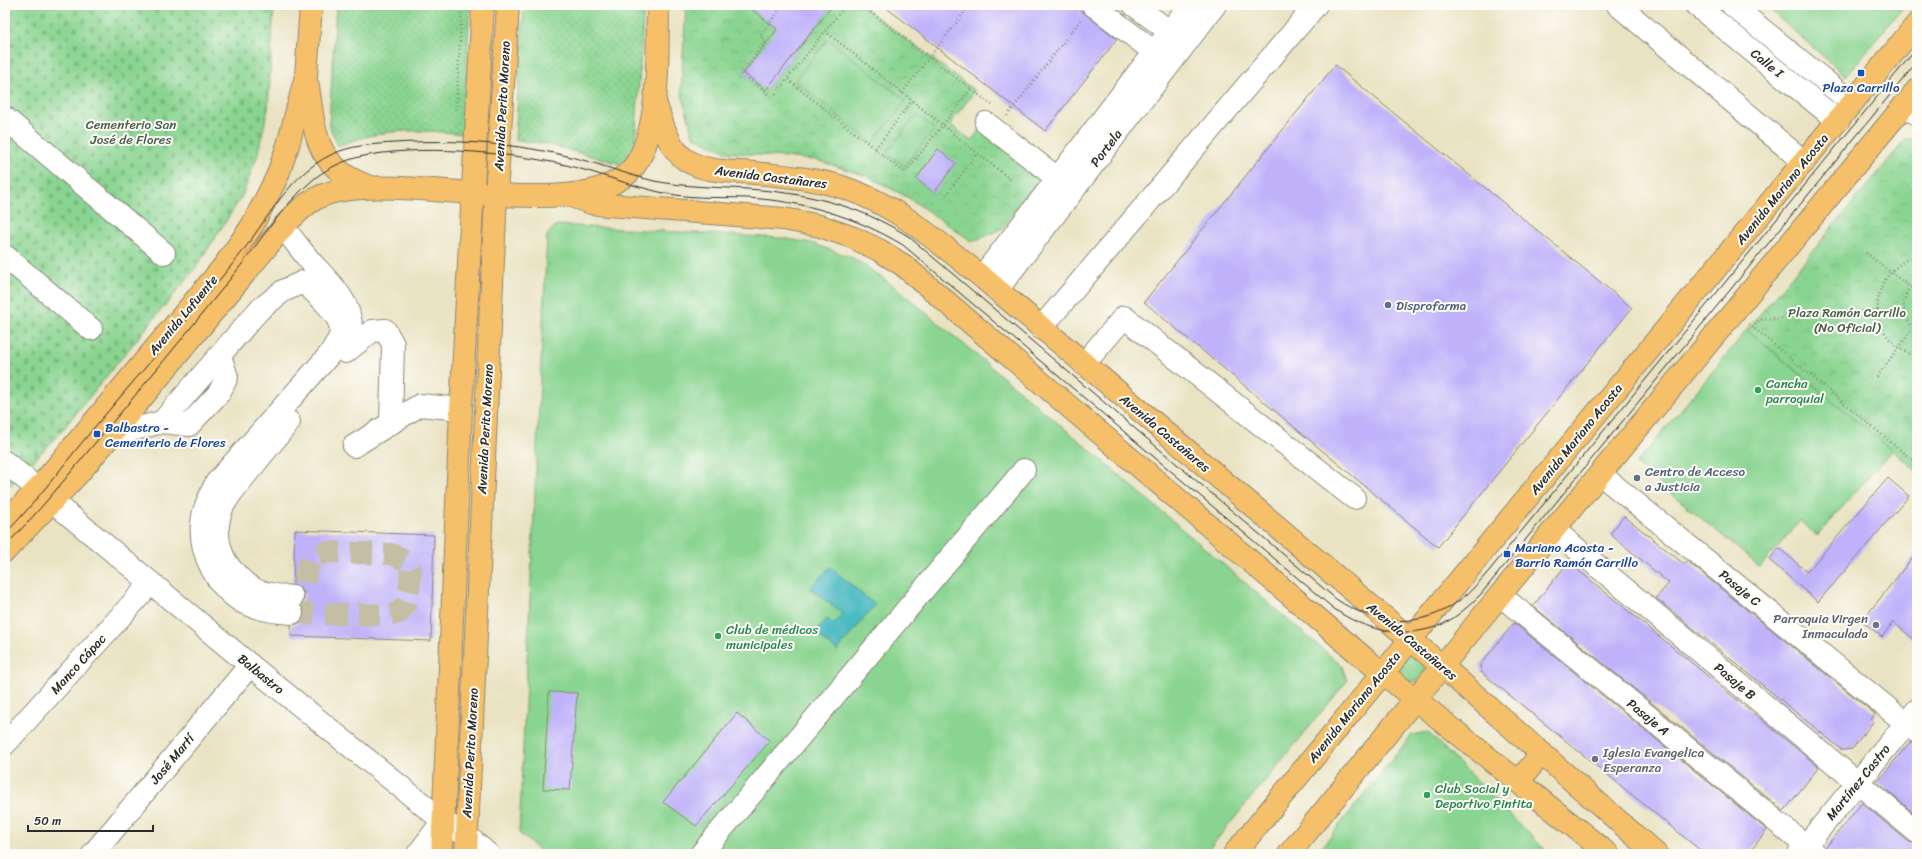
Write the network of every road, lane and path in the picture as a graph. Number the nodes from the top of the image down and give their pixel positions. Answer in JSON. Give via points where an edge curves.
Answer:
{"nodes":[{"id":1,"x":462,"y":5,"type":"edge"},
{"id":2,"x":483,"y":5,"type":"edge"},
{"id":3,"x":508,"y":5,"type":"edge"},
{"id":4,"x":658,"y":5,"type":"edge"},
{"id":5,"x":783,"y":5,"type":"edge"},
{"id":6,"x":846,"y":5,"type":"edge"},
{"id":7,"x":861,"y":5,"type":"edge"},
{"id":8,"x":970,"y":5,"type":"edge"},
{"id":9,"x":1134,"y":5,"type":"edge"},
{"id":10,"x":1190,"y":5,"type":"edge"},
{"id":11,"x":1215,"y":5,"type":"edge"},
{"id":12,"x":1316,"y":5,"type":"edge"},
{"id":13,"x":1618,"y":5,"type":"edge"},
{"id":14,"x":1696,"y":5,"type":"edge"},
{"id":15,"x":1732,"y":5,"type":"edge"},
{"id":16,"x":311,"y":6,"type":"edge"},
{"id":17,"x":1088,"y":11,"type":"edge"},
{"id":18,"x":1917,"y":24,"type":"edge"},
{"id":19,"x":825,"y":31,"type":"junction"},
{"id":20,"x":1177,"y":38,"type":"junction"},
{"id":21,"x":929,"y":57,"type":"junction"},
{"id":22,"x":1162,"y":58,"type":"junction"},
{"id":23,"x":306,"y":76,"type":"junction"},
{"id":24,"x":787,"y":79,"type":"junction"},
{"id":25,"x":971,"y":89,"type":"junction"},
{"id":26,"x":902,"y":93,"type":"junction"},
{"id":27,"x":912,"y":101,"type":"junction"},
{"id":28,"x":655,"y":102,"type":"junction"},
{"id":29,"x":1852,"y":103,"type":"junction"},
{"id":30,"x":1913,"y":103,"type":"edge"},
{"id":31,"x":456,"y":112,"type":"dead end"},
{"id":32,"x":994,"y":114,"type":"junction"},
{"id":33,"x":1006,"y":116,"type":"junction"},
{"id":34,"x":5,"y":118,"type":"edge"},
{"id":35,"x":1012,"y":121,"type":"dead end"},
{"id":36,"x":1838,"y":121,"type":"junction"},
{"id":37,"x":942,"y":125,"type":"junction"},
{"id":38,"x":1917,"y":134,"type":"edge"},
{"id":39,"x":875,"y":149,"type":"junction"},
{"id":40,"x":977,"y":153,"type":"junction"},
{"id":41,"x":1804,"y":162,"type":"junction"},
{"id":42,"x":1917,"y":175,"type":"edge"},
{"id":43,"x":1057,"y":178,"type":"junction"},
{"id":44,"x":1011,"y":180,"type":"dead end"},
{"id":45,"x":370,"y":187,"type":"junction"},
{"id":46,"x":473,"y":194,"type":"junction"},
{"id":47,"x":496,"y":195,"type":"junction"},
{"id":48,"x":568,"y":195,"type":"junction"},
{"id":49,"x":944,"y":198,"type":"dead end"},
{"id":50,"x":283,"y":227,"type":"junction"},
{"id":51,"x":164,"y":253,"type":"dead end"},
{"id":52,"x":1866,"y":253,"type":"dead end"},
{"id":53,"x":1917,"y":255,"type":"edge"},
{"id":54,"x":5,"y":256,"type":"edge"},
{"id":55,"x":1890,"y":272,"type":"junction"},
{"id":56,"x":303,"y":282,"type":"junction"},
{"id":57,"x":1917,"y":282,"type":"edge"},
{"id":58,"x":989,"y":284,"type":"junction"},
{"id":59,"x":1910,"y":287,"type":"junction"},
{"id":60,"x":1878,"y":310,"type":"junction"},
{"id":61,"x":1734,"y":312,"type":"junction"},
{"id":62,"x":1040,"y":328,"type":"junction"},
{"id":63,"x":1753,"y":328,"type":"junction"},
{"id":64,"x":1913,"y":328,"type":"junction"},
{"id":65,"x":91,"y":329,"type":"dead end"},
{"id":66,"x":1917,"y":331,"type":"edge"},
{"id":67,"x":1898,"y":348,"type":"junction"},
{"id":68,"x":346,"y":352,"type":"junction"},
{"id":69,"x":1917,"y":357,"type":"edge"},
{"id":70,"x":1084,"y":364,"type":"junction"},
{"id":71,"x":1877,"y":378,"type":"dead end"},
{"id":72,"x":461,"y":409,"type":"junction"},
{"id":73,"x":391,"y":424,"type":"junction"},
{"id":74,"x":112,"y":436,"type":"junction"},
{"id":75,"x":354,"y":446,"type":"dead end"},
{"id":76,"x":5,"y":462,"type":"edge"},
{"id":77,"x":1917,"y":464,"type":"edge"},
{"id":78,"x":1024,"y":470,"type":"dead end"},
{"id":79,"x":1600,"y":474,"type":"junction"},
{"id":80,"x":45,"y":495,"type":"junction"},
{"id":81,"x":1354,"y":498,"type":"dead end"},
{"id":82,"x":5,"y":523,"type":"edge"},
{"id":83,"x":210,"y":524,"type":"junction"},
{"id":84,"x":1554,"y":530,"type":"junction"},
{"id":85,"x":5,"y":551,"type":"edge"},
{"id":86,"x":151,"y":583,"type":"junction"},
{"id":87,"x":1500,"y":595,"type":"junction"},
{"id":88,"x":292,"y":605,"type":"tunnel mouth"},
{"id":89,"x":1410,"y":639,"type":"junction"},
{"id":90,"x":250,"y":665,"type":"junction"},
{"id":91,"x":1443,"y":666,"type":"junction"},
{"id":92,"x":1383,"y":672,"type":"junction"},
{"id":93,"x":1416,"y":699,"type":"junction"},
{"id":94,"x":1913,"y":722,"type":"edge"},
{"id":95,"x":5,"y":744,"type":"edge"},
{"id":96,"x":1542,"y":753,"type":"junction"},
{"id":97,"x":1518,"y":782,"type":"junction"},
{"id":98,"x":1857,"y":783,"type":"junction"},
{"id":99,"x":443,"y":820,"type":"junction"},
{"id":100,"x":1917,"y":832,"type":"edge"},
{"id":101,"x":466,"y":845,"type":"edge"},
{"id":102,"x":1655,"y":851,"type":"edge"},
{"id":103,"x":1807,"y":851,"type":"edge"},
{"id":104,"x":93,"y":854,"type":"edge"},
{"id":105,"x":418,"y":854,"type":"edge"},
{"id":106,"x":442,"y":854,"type":"edge"},
{"id":107,"x":488,"y":854,"type":"edge"},
{"id":108,"x":701,"y":854,"type":"edge"},
{"id":109,"x":1234,"y":854,"type":"edge"},
{"id":110,"x":1289,"y":854,"type":"edge"},
{"id":111,"x":1608,"y":854,"type":"edge"}],
"edges":[{"from":1,"to":31,"type":"path"},
{"from":2,"to":46,"type":"main road","name":"Avenida Perito Moreno"},
{"from":3,"to":47,"type":"main road","name":"Avenida Perito Moreno"},
{"from":4,"to":28,"type":"main road"},
{"from":5,"to":24,"type":"path","via":[[760,36],[766,40],[741,73],[773,98]]},
{"from":6,"to":19,"type":"path"},
{"from":7,"to":21,"type":"path"},
{"from":8,"to":21,"type":"path"},
{"from":9,"to":20,"type":"street"},
{"from":10,"to":20,"type":"street","name":"Portela"},
{"from":11,"to":20,"type":"street","name":"Portela"},
{"from":12,"to":62,"type":"street"},
{"from":13,"to":41,"type":"street"},
{"from":14,"to":36,"type":"street","name":"Calle I"},
{"from":15,"to":29,"type":"street","name":"Calle I"},
{"from":16,"to":23,"type":"main road","name":"Avenida Lafuente"},
{"from":17,"to":22,"type":"street"},
{"from":17,"to":33,"type":"path"},
{"from":18,"to":29,"type":"main road","name":"Avenida Mariano Acosta"},
{"from":19,"to":24,"type":"path"},
{"from":19,"to":26,"type":"path"},
{"from":20,"to":22,"type":"street","name":"Portela"},
{"from":21,"to":25,"type":"path"},
{"from":21,"to":26,"type":"path"},
{"from":22,"to":43,"type":"street","name":"Portela"},
{"from":22,"to":58,"type":"street","name":"Portela"},
{"from":23,"to":45,"type":"main road","name":"Avenida Lafuente","via":[[313,122],[318,142],[326,158],[342,174]]},
{"from":23,"to":80,"type":"main road","name":"Avenida Lafuente","via":[[277,176],[252,226],[224,266]]},
{"from":24,"to":39,"type":"path"},
{"from":25,"to":32,"type":"path"},
{"from":25,"to":37,"type":"path"},
{"from":26,"to":27,"type":"path"},
{"from":27,"to":37,"type":"path"},
{"from":27,"to":39,"type":"path"},
{"from":28,"to":48,"type":"main road","via":[[646,142],[638,160],[627,174],[606,187]]},
{"from":28,"to":58,"type":"main road","name":"Avenida Castañares","via":[[667,135],[677,152],[695,165],[716,170],[771,174],[823,182],[859,193],[910,220]]},
{"from":29,"to":36,"type":"main road","name":"Avenida Mariano Acosta"},
{"from":30,"to":61,"type":"main road"},
{"from":32,"to":33,"type":"path"},
{"from":32,"to":43,"type":"street"},
{"from":33,"to":35,"type":"path"},
{"from":34,"to":51,"type":"street"},
{"from":36,"to":41,"type":"main road","name":"Avenida Mariano Acosta"},
{"from":37,"to":39,"type":"path","via":[[905,173]]},
{"from":37,"to":40,"type":"path"},
{"from":38,"to":42,"type":"path","via":[[1914,139]]},
{"from":40,"to":44,"type":"path"},
{"from":40,"to":49,"type":"path"},
{"from":41,"to":89,"type":"main road","name":"Avenida Mariano Acosta","via":[[1482,555]]},
{"from":43,"to":58,"type":"street","name":"Portela"},
{"from":45,"to":46,"type":"main road","name":"Avenida Lafuente"},
{"from":45,"to":50,"type":"main road","name":"Avenida Lafuente","via":[[318,198],[299,210]]},
{"from":46,"to":47,"type":"main road","name":"Avenida Lafuente"},
{"from":46,"to":72,"type":"main road","name":"Avenida Perito Moreno"},
{"from":47,"to":48,"type":"main road","name":"Avenida Lafuente"},
{"from":47,"to":101,"type":"main road","name":"Avenida Perito Moreno"},
{"from":48,"to":92,"type":"main road","via":[[591,203],[608,205],[784,219],[820,226],[879,250],[903,266]]},
{"from":50,"to":56,"type":"street"},
{"from":50,"to":68,"type":"street","via":[[344,301],[352,319]]},
{"from":50,"to":74,"type":"main road","name":"Avenida Lafuente"},
{"from":52,"to":55,"type":"path"},
{"from":53,"to":55,"type":"path","via":[[1907,258]]},
{"from":54,"to":65,"type":"street"},
{"from":55,"to":59,"type":"path"},
{"from":55,"to":60,"type":"path","via":[[1882,283]]},
{"from":56,"to":74,"type":"street","via":[[283,291],[258,311],[162,422]]},
{"from":56,"to":83,"type":"street","via":[[338,318],[341,333],[330,354],[216,483],[206,505]]},
{"from":57,"to":59,"type":"path"},
{"from":58,"to":62,"type":"main road","name":"Avenida Castañares"},
{"from":59,"to":64,"type":"path","via":[[1905,295],[1904,311]]},
{"from":60,"to":63,"type":"path","via":[[1759,320]]},
{"from":60,"to":67,"type":"path","via":[[1883,329]]},
{"from":61,"to":63,"type":"path"},
{"from":61,"to":79,"type":"main road"},
{"from":62,"to":70,"type":"main road","name":"Avenida Castañares"},
{"from":63,"to":77,"type":"path"},
{"from":64,"to":66,"type":"path"},
{"from":64,"to":67,"type":"path"},
{"from":67,"to":69,"type":"path"},
{"from":67,"to":71,"type":"path"},
{"from":68,"to":73,"type":"street","via":[[372,331],[385,330],[393,344]]},
{"from":68,"to":83,"type":"street","via":[[232,492]]},
{"from":70,"to":81,"type":"street","via":[[1124,317]]},
{"from":70,"to":89,"type":"main road","name":"Avenida Castañares"},
{"from":72,"to":73,"type":"street","via":[[420,405]]},
{"from":72,"to":99,"type":"main road","name":"Avenida Perito Moreno"},
{"from":73,"to":75,"type":"street"},
{"from":74,"to":80,"type":"main road","name":"Avenida Lafuente"},
{"from":76,"to":80,"type":"street","name":"Balbastro"},
{"from":78,"to":108,"type":"street"},
{"from":79,"to":84,"type":"main road"},
{"from":79,"to":94,"type":"street","name":"Pasaje C"},
{"from":80,"to":82,"type":"main road","name":"Avenida Lafuente"},
{"from":80,"to":85,"type":"main road","name":"Avenida Lafuente"},
{"from":80,"to":86,"type":"street","name":"Balbastro"},
{"from":83,"to":88,"type":"street","via":[[227,564],[247,586]]},
{"from":84,"to":87,"type":"main road"},
{"from":84,"to":98,"type":"street","name":"Pasaje B"},
{"from":86,"to":90,"type":"street","name":"Balbastro"},
{"from":86,"to":95,"type":"street","name":"Manco Cápac"},
{"from":87,"to":91,"type":"main road"},
{"from":87,"to":103,"type":"street","name":"Pasaje A"},
{"from":89,"to":91,"type":"main road","name":"Avenida Castañares"},
{"from":89,"to":92,"type":"main road","name":"Avenida Mariano Acosta"},
{"from":90,"to":99,"type":"street","name":"Balbastro"},
{"from":90,"to":104,"type":"street","name":"José Martí"},
{"from":91,"to":93,"type":"main road"},
{"from":91,"to":96,"type":"main road","name":"Avenida Castañares"},
{"from":92,"to":93,"type":"main road"},
{"from":92,"to":109,"type":"main road","name":"Avenida Mariano Acosta"},
{"from":93,"to":97,"type":"main road"},
{"from":93,"to":110,"type":"main road"},
{"from":94,"to":98,"type":"street","name":"Martínez Castro"},
{"from":96,"to":97,"type":"main road"},
{"from":96,"to":102,"type":"main road","name":"Avenida Castañares"},
{"from":97,"to":111,"type":"main road"},
{"from":98,"to":100,"type":"street","name":"Pasaje B"},
{"from":98,"to":103,"type":"street","name":"Martínez Castro"},
{"from":99,"to":101,"type":"street","name":"Balbastro"},
{"from":99,"to":105,"type":"street"},
{"from":99,"to":106,"type":"main road","name":"Avenida Perito Moreno"},
{"from":101,"to":107,"type":"street","name":"Balbastro"}]}
